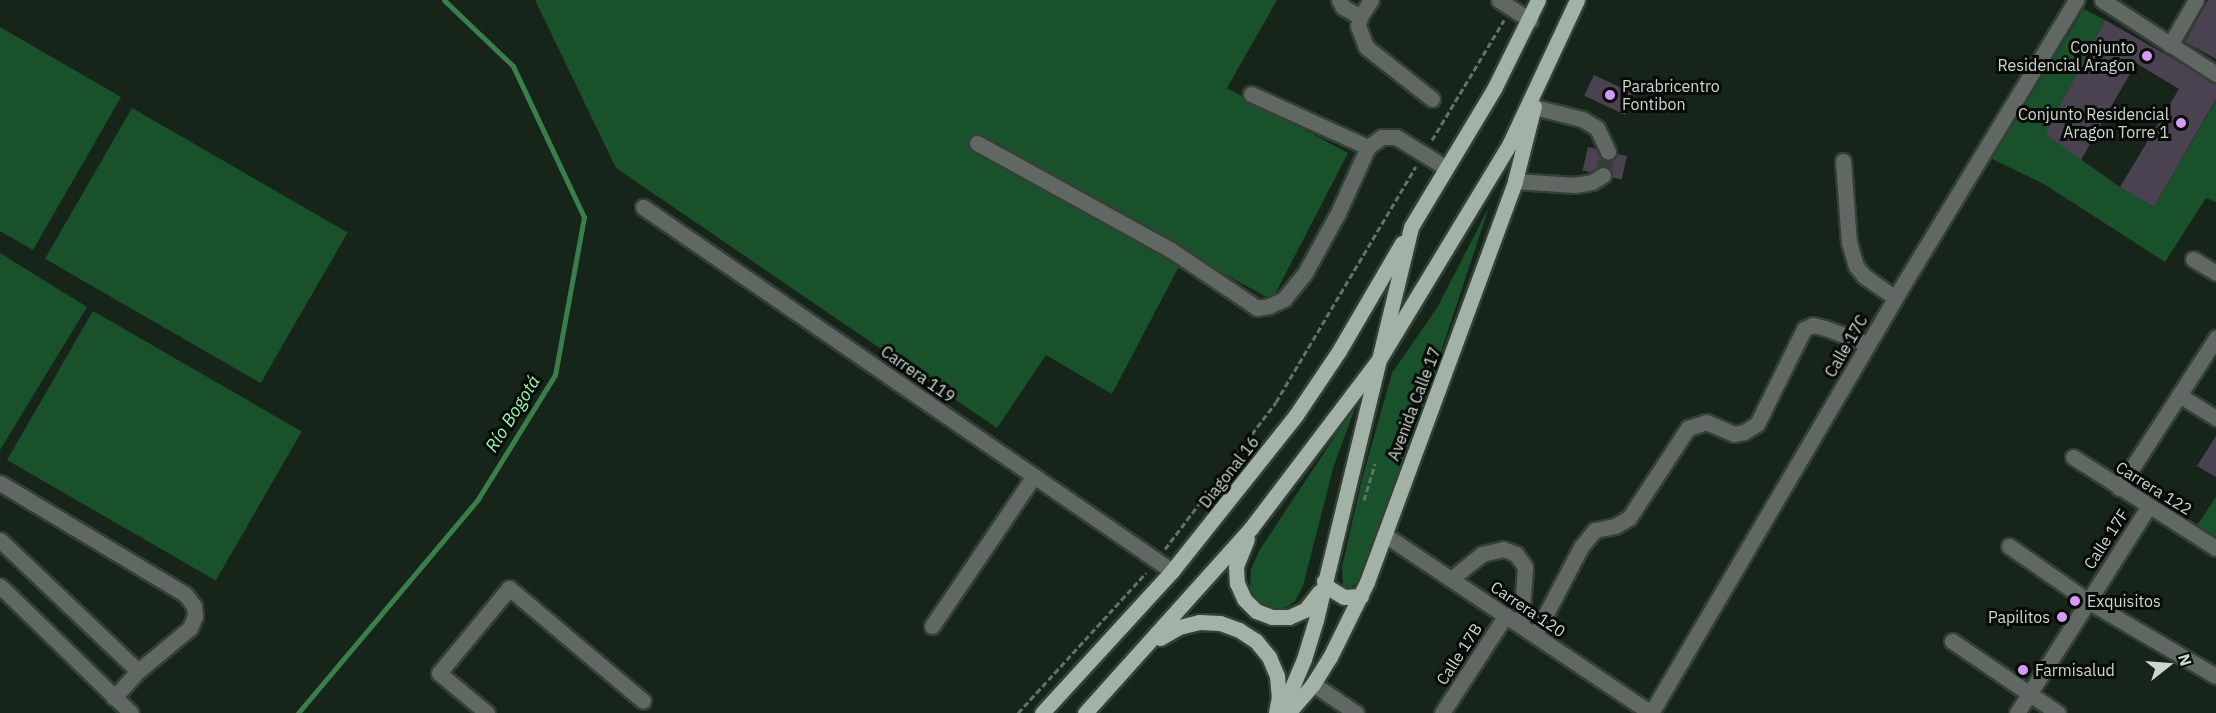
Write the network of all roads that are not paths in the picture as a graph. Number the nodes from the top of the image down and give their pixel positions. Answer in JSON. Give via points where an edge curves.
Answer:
{"nodes":[{"id":1,"x":1339,"y":0,"type":"edge"},
{"id":2,"x":1371,"y":0,"type":"edge"},
{"id":3,"x":1538,"y":0,"type":"edge"},
{"id":4,"x":2076,"y":0,"type":"edge"},
{"id":5,"x":2102,"y":0,"type":"edge"},
{"id":6,"x":2196,"y":0,"type":"edge"},
{"id":7,"x":1505,"y":4,"type":"edge"},
{"id":8,"x":1573,"y":4,"type":"edge"},
{"id":9,"x":1359,"y":17,"type":"junction"},
{"id":10,"x":1530,"y":20,"type":"junction"},
{"id":11,"x":2170,"y":45,"type":"junction"},
{"id":12,"x":2216,"y":74,"type":"edge"},
{"id":13,"x":1535,"y":91,"type":"junction"},
{"id":14,"x":1251,"y":94,"type":"dead end"},
{"id":15,"x":1432,"y":99,"type":"dead end"},
{"id":16,"x":1534,"y":107,"type":"junction"},
{"id":17,"x":977,"y":142,"type":"dead end"},
{"id":18,"x":1368,"y":147,"type":"junction"},
{"id":19,"x":1608,"y":152,"type":"tunnel mouth"},
{"id":20,"x":1843,"y":161,"type":"dead end"},
{"id":21,"x":1445,"y":167,"type":"junction"},
{"id":22,"x":1603,"y":175,"type":"dead end"},
{"id":23,"x":1515,"y":181,"type":"junction"},
{"id":24,"x":643,"y":207,"type":"dead end"},
{"id":25,"x":1411,"y":227,"type":"junction"},
{"id":26,"x":2193,"y":259,"type":"dead end"},
{"id":27,"x":2216,"y":273,"type":"edge"},
{"id":28,"x":1895,"y":298,"type":"junction"},
{"id":29,"x":2216,"y":338,"type":"edge"},
{"id":30,"x":1868,"y":345,"type":"junction"},
{"id":31,"x":1380,"y":358,"type":"junction"},
{"id":32,"x":2179,"y":395,"type":"junction"},
{"id":33,"x":2216,"y":418,"type":"edge"},
{"id":34,"x":2073,"y":457,"type":"dead end"},
{"id":35,"x":1034,"y":477,"type":"junction"},
{"id":36,"x":0,"y":483,"type":"edge"},
{"id":37,"x":2119,"y":489,"type":"junction"},
{"id":38,"x":2148,"y":507,"type":"junction"},
{"id":39,"x":1251,"y":528,"type":"junction"},
{"id":40,"x":1385,"y":535,"type":"junction"},
{"id":41,"x":0,"y":540,"type":"edge"},
{"id":42,"x":2009,"y":546,"type":"dead end"},
{"id":43,"x":2216,"y":548,"type":"edge"},
{"id":44,"x":1172,"y":571,"type":"junction"},
{"id":45,"x":1451,"y":579,"type":"junction"},
{"id":46,"x":1324,"y":581,"type":"junction"},
{"id":47,"x":0,"y":586,"type":"edge"},
{"id":48,"x":1361,"y":596,"type":"junction"},
{"id":49,"x":2088,"y":601,"type":"junction"},
{"id":50,"x":1506,"y":615,"type":"junction"},
{"id":51,"x":932,"y":626,"type":"dead end"},
{"id":52,"x":1521,"y":626,"type":"junction"},
{"id":53,"x":1535,"y":635,"type":"junction"},
{"id":54,"x":1952,"y":641,"type":"dead end"},
{"id":55,"x":1149,"y":644,"type":"junction"},
{"id":56,"x":138,"y":671,"type":"junction"},
{"id":57,"x":2216,"y":676,"type":"edge"},
{"id":58,"x":1313,"y":684,"type":"junction"},
{"id":59,"x":2028,"y":695,"type":"junction"},
{"id":60,"x":114,"y":698,"type":"junction"},
{"id":61,"x":643,"y":701,"type":"dead end"},
{"id":62,"x":130,"y":713,"type":"edge"},
{"id":63,"x":487,"y":713,"type":"edge"},
{"id":64,"x":1042,"y":713,"type":"edge"},
{"id":65,"x":1085,"y":713,"type":"edge"},
{"id":66,"x":1278,"y":713,"type":"edge"},
{"id":67,"x":1288,"y":713,"type":"edge"},
{"id":68,"x":1356,"y":713,"type":"edge"},
{"id":69,"x":1442,"y":713,"type":"edge"},
{"id":70,"x":1651,"y":713,"type":"edge"},
{"id":71,"x":2017,"y":713,"type":"edge"},
{"id":72,"x":2058,"y":713,"type":"edge"}],
"edges":[{"from":1,"to":9,"type":"street"},
{"from":2,"to":9,"type":"street"},
{"from":3,"to":10,"type":"main road","name":"Avenida Calle 17"},
{"from":4,"to":28,"type":"street","name":"Calle 17C"},
{"from":5,"to":11,"type":"street"},
{"from":6,"to":11,"type":"street"},
{"from":7,"to":10,"type":"street"},
{"from":8,"to":13,"type":"main road","name":"Avenida Calle 17"},
{"from":9,"to":15,"type":"street","via":[[1358,26],[1366,47]]},
{"from":10,"to":21,"type":"main road","name":"Avenida Calle 17","via":[[1496,87]]},
{"from":11,"to":12,"type":"street"},
{"from":13,"to":16,"type":"main road","name":"Avenida Calle 17"},
{"from":13,"to":31,"type":"main road","name":"Avenida Calle 17","via":[[1479,196]]},
{"from":14,"to":18,"type":"street"},
{"from":16,"to":19,"type":"street","via":[[1582,119],[1597,128]]},
{"from":16,"to":23,"type":"main road","name":"Avenida Calle 17"},
{"from":17,"to":18,"type":"street","via":[[1171,250],[1257,308],[1284,299],[1305,273]]},
{"from":18,"to":21,"type":"street","via":[[1382,137],[1396,137]]},
{"from":20,"to":28,"type":"street","via":[[1849,242],[1856,266],[1863,276]]},
{"from":21,"to":25,"type":"main road","name":"Avenida Calle 17"},
{"from":22,"to":23,"type":"street","via":[[1575,185]]},
{"from":23,"to":40,"type":"main road","name":"Avenida Calle 17"},
{"from":24,"to":35,"type":"street","name":"Carrera 119"},
{"from":25,"to":31,"type":"main road","name":"Avenida Calle 17"},
{"from":25,"to":44,"type":"main road","name":"Diagonal 16","via":[[1311,395]]},
{"from":26,"to":27,"type":"street"},
{"from":28,"to":30,"type":"street","name":"Calle 17C"},
{"from":29,"to":32,"type":"street","name":"Calle 17F"},
{"from":30,"to":53,"type":"street","via":[[1813,325],[1804,329],[1756,424],[1734,434],[1706,422],[1688,428],[1629,518],[1615,526],[1594,530],[1581,547]]},
{"from":30,"to":70,"type":"street","name":"Calle 17C"},
{"from":31,"to":39,"type":"main road"},
{"from":31,"to":46,"type":"main road","name":"Avenida Calle 17"},
{"from":32,"to":33,"type":"street"},
{"from":32,"to":37,"type":"street","name":"Calle 17F"},
{"from":34,"to":37,"type":"street","name":"Carrera 122"},
{"from":35,"to":44,"type":"street","name":"Carrera 119"},
{"from":35,"to":51,"type":"street"},
{"from":36,"to":56,"type":"street","via":[[185,594],[194,606],[190,628]]},
{"from":37,"to":38,"type":"street","name":"Carrera 122"},
{"from":38,"to":43,"type":"street","name":"Carrera 122"},
{"from":38,"to":49,"type":"street","name":"Calle 17F"},
{"from":39,"to":46,"type":"main road","via":[[1236,566],[1237,584],[1256,611],[1272,617],[1289,617],[1305,610]]},
{"from":39,"to":55,"type":"main road"},
{"from":40,"to":45,"type":"street","name":"Carrera 120"},
{"from":40,"to":48,"type":"main road","name":"Avenida Calle 17"},
{"from":41,"to":56,"type":"street"},
{"from":42,"to":49,"type":"street"},
{"from":44,"to":64,"type":"main road","name":"Diagonal 16"},
{"from":45,"to":50,"type":"street","name":"Carrera 120"},
{"from":45,"to":52,"type":"street","via":[[1482,554],[1503,549],[1516,554],[1525,567]]},
{"from":46,"to":48,"type":"main road","via":[[1344,597]]},
{"from":46,"to":66,"type":"main road","name":"Avenida Calle 17","via":[[1304,659]]},
{"from":47,"to":60,"type":"street"},
{"from":48,"to":58,"type":"main road","name":"Avenida Calle 17"},
{"from":49,"to":57,"type":"street"},
{"from":49,"to":59,"type":"street","name":"Calle 17F"},
{"from":50,"to":52,"type":"street","name":"Carrera 120"},
{"from":50,"to":69,"type":"street","name":"Calle 17B"},
{"from":52,"to":53,"type":"street","name":"Carrera 120"},
{"from":53,"to":70,"type":"street","name":"Carrera 120"},
{"from":54,"to":59,"type":"street"},
{"from":55,"to":65,"type":"main road"},
{"from":55,"to":66,"type":"main road","via":[[1179,627],[1199,622],[1220,623],[1239,630],[1256,641],[1269,657],[1277,676]]},
{"from":56,"to":60,"type":"street"},
{"from":58,"to":67,"type":"main road","name":"Avenida Calle 17"},
{"from":58,"to":68,"type":"street"},
{"from":59,"to":71,"type":"street","name":"Calle 17F"},
{"from":59,"to":72,"type":"street"},
{"from":60,"to":62,"type":"street"},
{"from":61,"to":63,"type":"street","via":[[509,588],[439,673]]}]}
